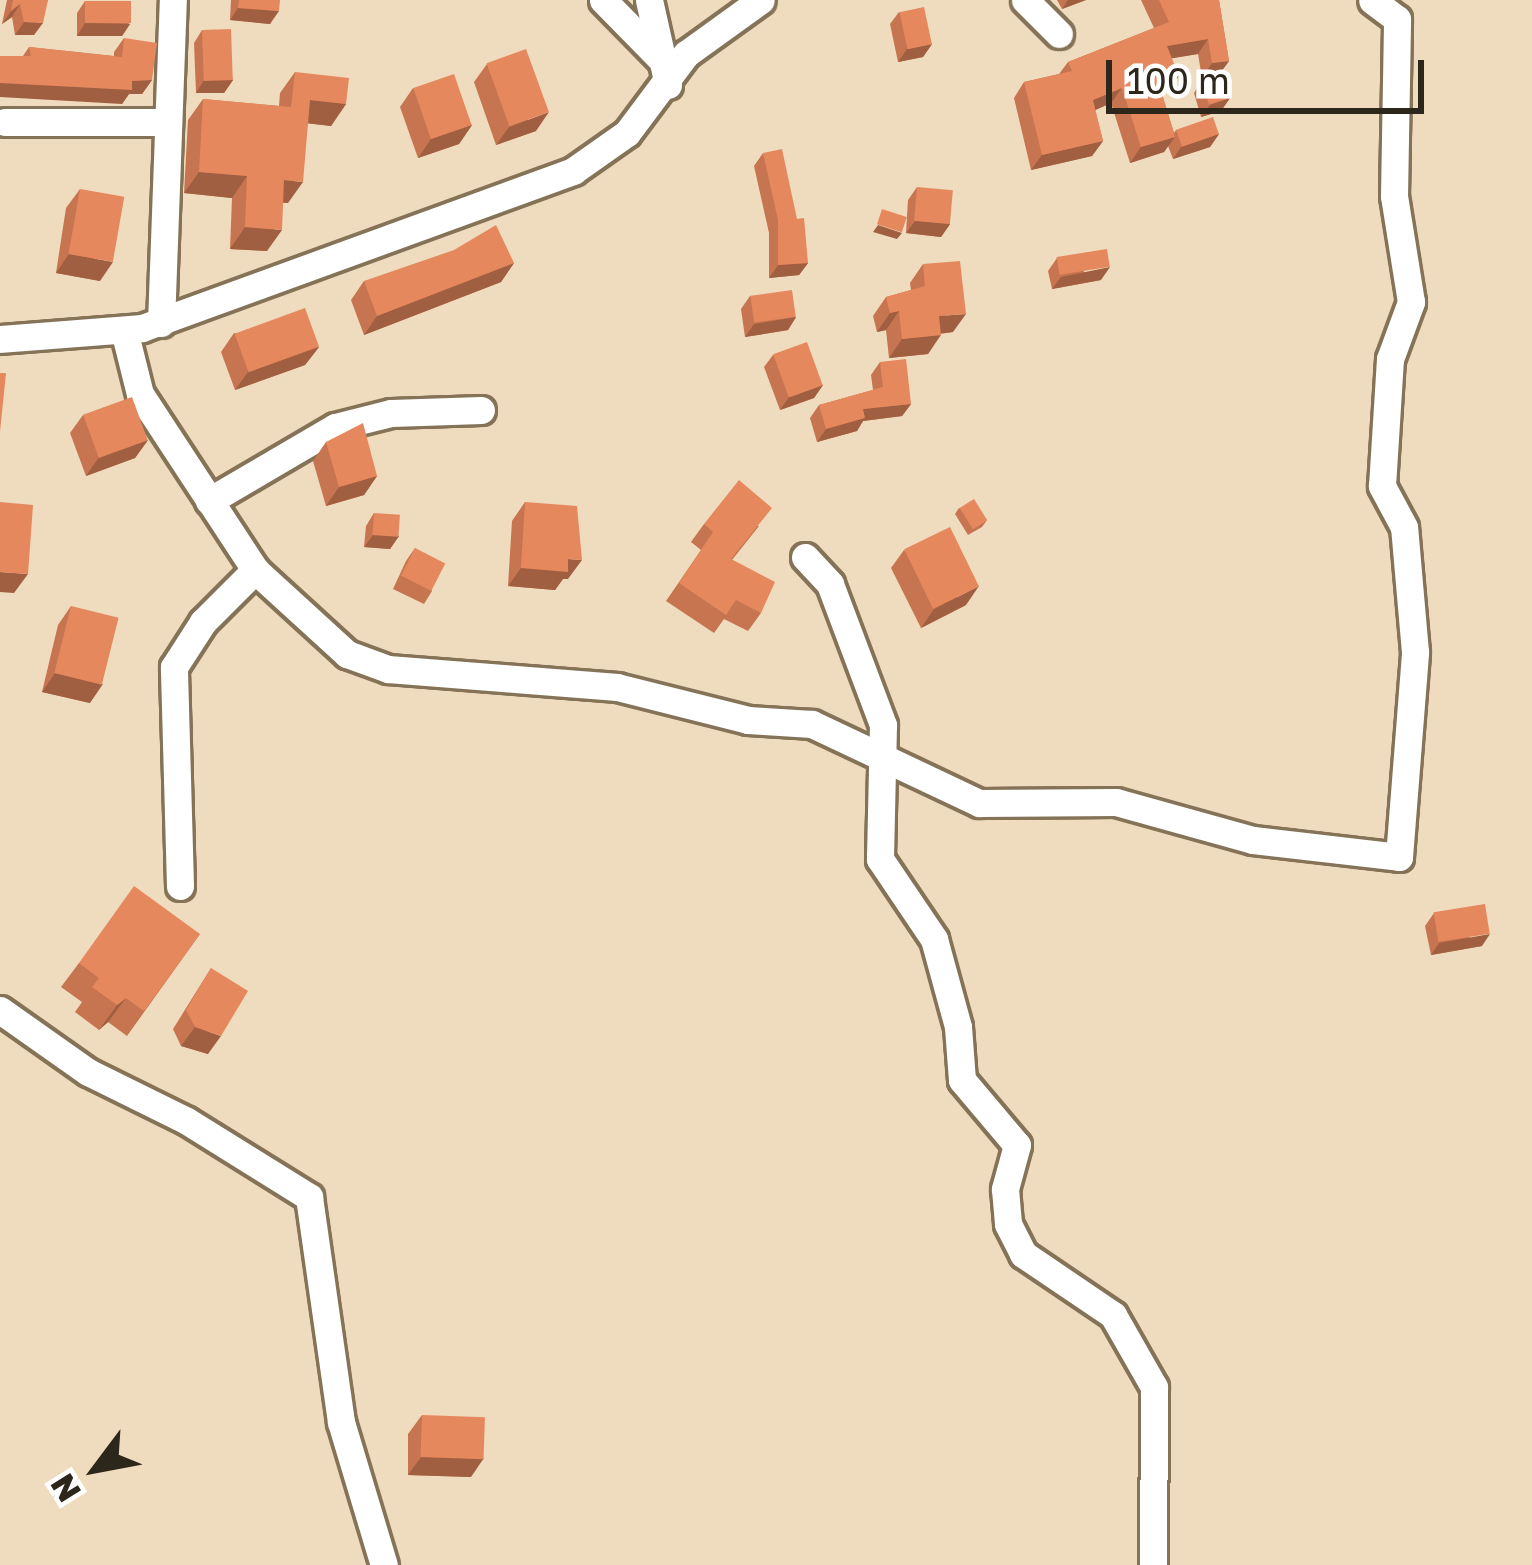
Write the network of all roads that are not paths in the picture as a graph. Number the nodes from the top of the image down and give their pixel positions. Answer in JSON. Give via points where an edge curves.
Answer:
{"nodes":[{"id":1,"x":173,"y":0,"type":"edge"},
{"id":2,"x":602,"y":0,"type":"edge"},
{"id":3,"x":649,"y":0,"type":"edge"},
{"id":4,"x":761,"y":0,"type":"edge"},
{"id":5,"x":1025,"y":0,"type":"edge"},
{"id":6,"x":1372,"y":0,"type":"edge"},
{"id":7,"x":1059,"y":34,"type":"dead end"},
{"id":8,"x":665,"y":72,"type":"junction"},
{"id":9,"x":5,"y":122,"type":"dead end"},
{"id":10,"x":167,"y":122,"type":"junction"},
{"id":11,"x":160,"y":322,"type":"junction"},
{"id":12,"x":124,"y":330,"type":"junction"},
{"id":13,"x":0,"y":339,"type":"edge"},
{"id":14,"x":481,"y":410,"type":"dead end"},
{"id":15,"x":209,"y":502,"type":"junction"},
{"id":16,"x":805,"y":557,"type":"dead end"},
{"id":17,"x":256,"y":570,"type":"junction"},
{"id":18,"x":880,"y":757,"type":"junction"},
{"id":19,"x":180,"y":886,"type":"dead end"},
{"id":20,"x":0,"y":1010,"type":"edge"},
{"id":21,"x":384,"y":1565,"type":"edge"},
{"id":22,"x":1153,"y":1565,"type":"edge"}],
"edges":[{"from":1,"to":10,"type":"street"},
{"from":2,"to":8,"type":"street"},
{"from":3,"to":8,"type":"street"},
{"from":4,"to":8,"type":"street"},
{"from":5,"to":7,"type":"street"},
{"from":6,"to":18,"type":"street","via":[[1397,19],[1394,196],[1412,302],[1390,359],[1382,486],[1404,527],[1415,652],[1400,857],[1253,840],[1116,802],[980,803]]},
{"from":8,"to":11,"type":"street","via":[[627,133],[573,171]]},
{"from":9,"to":10,"type":"street"},
{"from":10,"to":11,"type":"street"},
{"from":11,"to":12,"type":"street"},
{"from":12,"to":13,"type":"street"},
{"from":12,"to":15,"type":"street","via":[[140,394]]},
{"from":14,"to":15,"type":"street","via":[[391,413],[335,427]]},
{"from":15,"to":17,"type":"street"},
{"from":16,"to":18,"type":"street","via":[[830,584],[867,669],[883,724]]},
{"from":17,"to":18,"type":"street","via":[[346,654],[388,669],[660,693],[748,720],[812,724]]},
{"from":17,"to":19,"type":"street","via":[[203,622],[174,667]]},
{"from":18,"to":22,"type":"street","via":[[880,859],[934,939],[958,1027],[962,1080],[1017,1144],[1008,1224],[1023,1254],[1113,1315],[1154,1387]]},
{"from":20,"to":21,"type":"street","via":[[88,1072],[309,1197],[341,1422]]}]}
